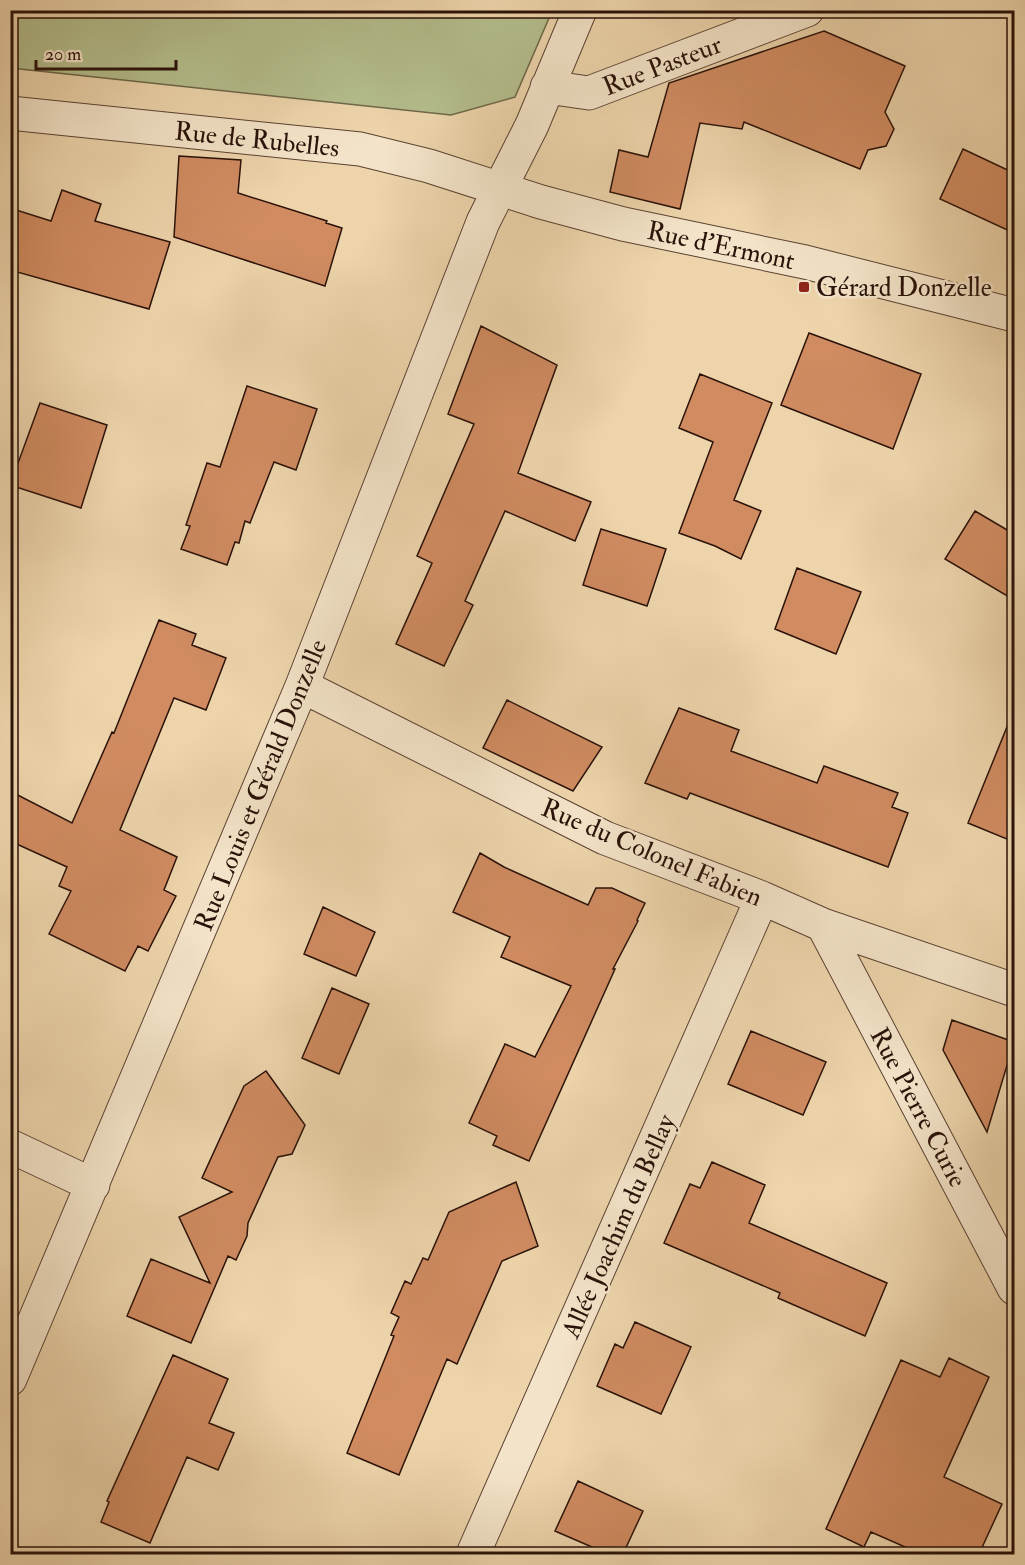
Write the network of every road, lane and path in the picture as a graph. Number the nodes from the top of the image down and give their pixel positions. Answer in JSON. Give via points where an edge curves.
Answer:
{"nodes":[{"id":1,"x":580,"y":10,"type":"edge"},
{"id":2,"x":807,"y":10,"type":"edge"},
{"id":3,"x":548,"y":87,"type":"junction"},
{"id":4,"x":10,"y":113,"type":"edge"},
{"id":5,"x":499,"y":187,"type":"junction"},
{"id":6,"x":1014,"y":315,"type":"edge"},
{"id":7,"x":302,"y":686,"type":"junction"},
{"id":8,"x":762,"y":898,"type":"junction"},
{"id":9,"x":823,"y":925,"type":"junction"},
{"id":10,"x":1014,"y":990,"type":"edge"},
{"id":11,"x":10,"y":1146,"type":"edge"},
{"id":12,"x":93,"y":1185,"type":"junction"},
{"id":13,"x":1014,"y":1288,"type":"edge"},
{"id":14,"x":10,"y":1379,"type":"edge"},
{"id":15,"x":473,"y":1554,"type":"edge"}],
"edges":[{"from":1,"to":3,"type":"street","name":"Rue Louis et Gérald Donzelle"},
{"from":2,"to":3,"type":"street","name":"Rue Pasteur","via":[[588,93]]},
{"from":3,"to":5,"type":"street","name":"Rue Louis et Gérald Donzelle"},
{"from":4,"to":5,"type":"street","name":"Rue de Rubelles","via":[[360,149]]},
{"from":5,"to":6,"type":"street","name":"Rue d'Ermont","via":[[623,224],[805,262]]},
{"from":5,"to":7,"type":"street","name":"Rue Louis et Gérald Donzelle"},
{"from":7,"to":8,"type":"street","name":"Rue du Colonel Fabien","via":[[605,838]]},
{"from":7,"to":12,"type":"street","name":"Rue Louis et Gérald Donzelle"},
{"from":8,"to":9,"type":"street","name":"Rue du Colonel Fabien"},
{"from":8,"to":15,"type":"street","name":"Allée Joachim du Bellay"},
{"from":9,"to":10,"type":"street","name":"Rue du Colonel Fabien"},
{"from":9,"to":13,"type":"street","name":"Rue Pierre Curie"},
{"from":11,"to":12,"type":"street"},
{"from":12,"to":14,"type":"street","name":"Rue Louis et Gérald Donzelle"}]}
